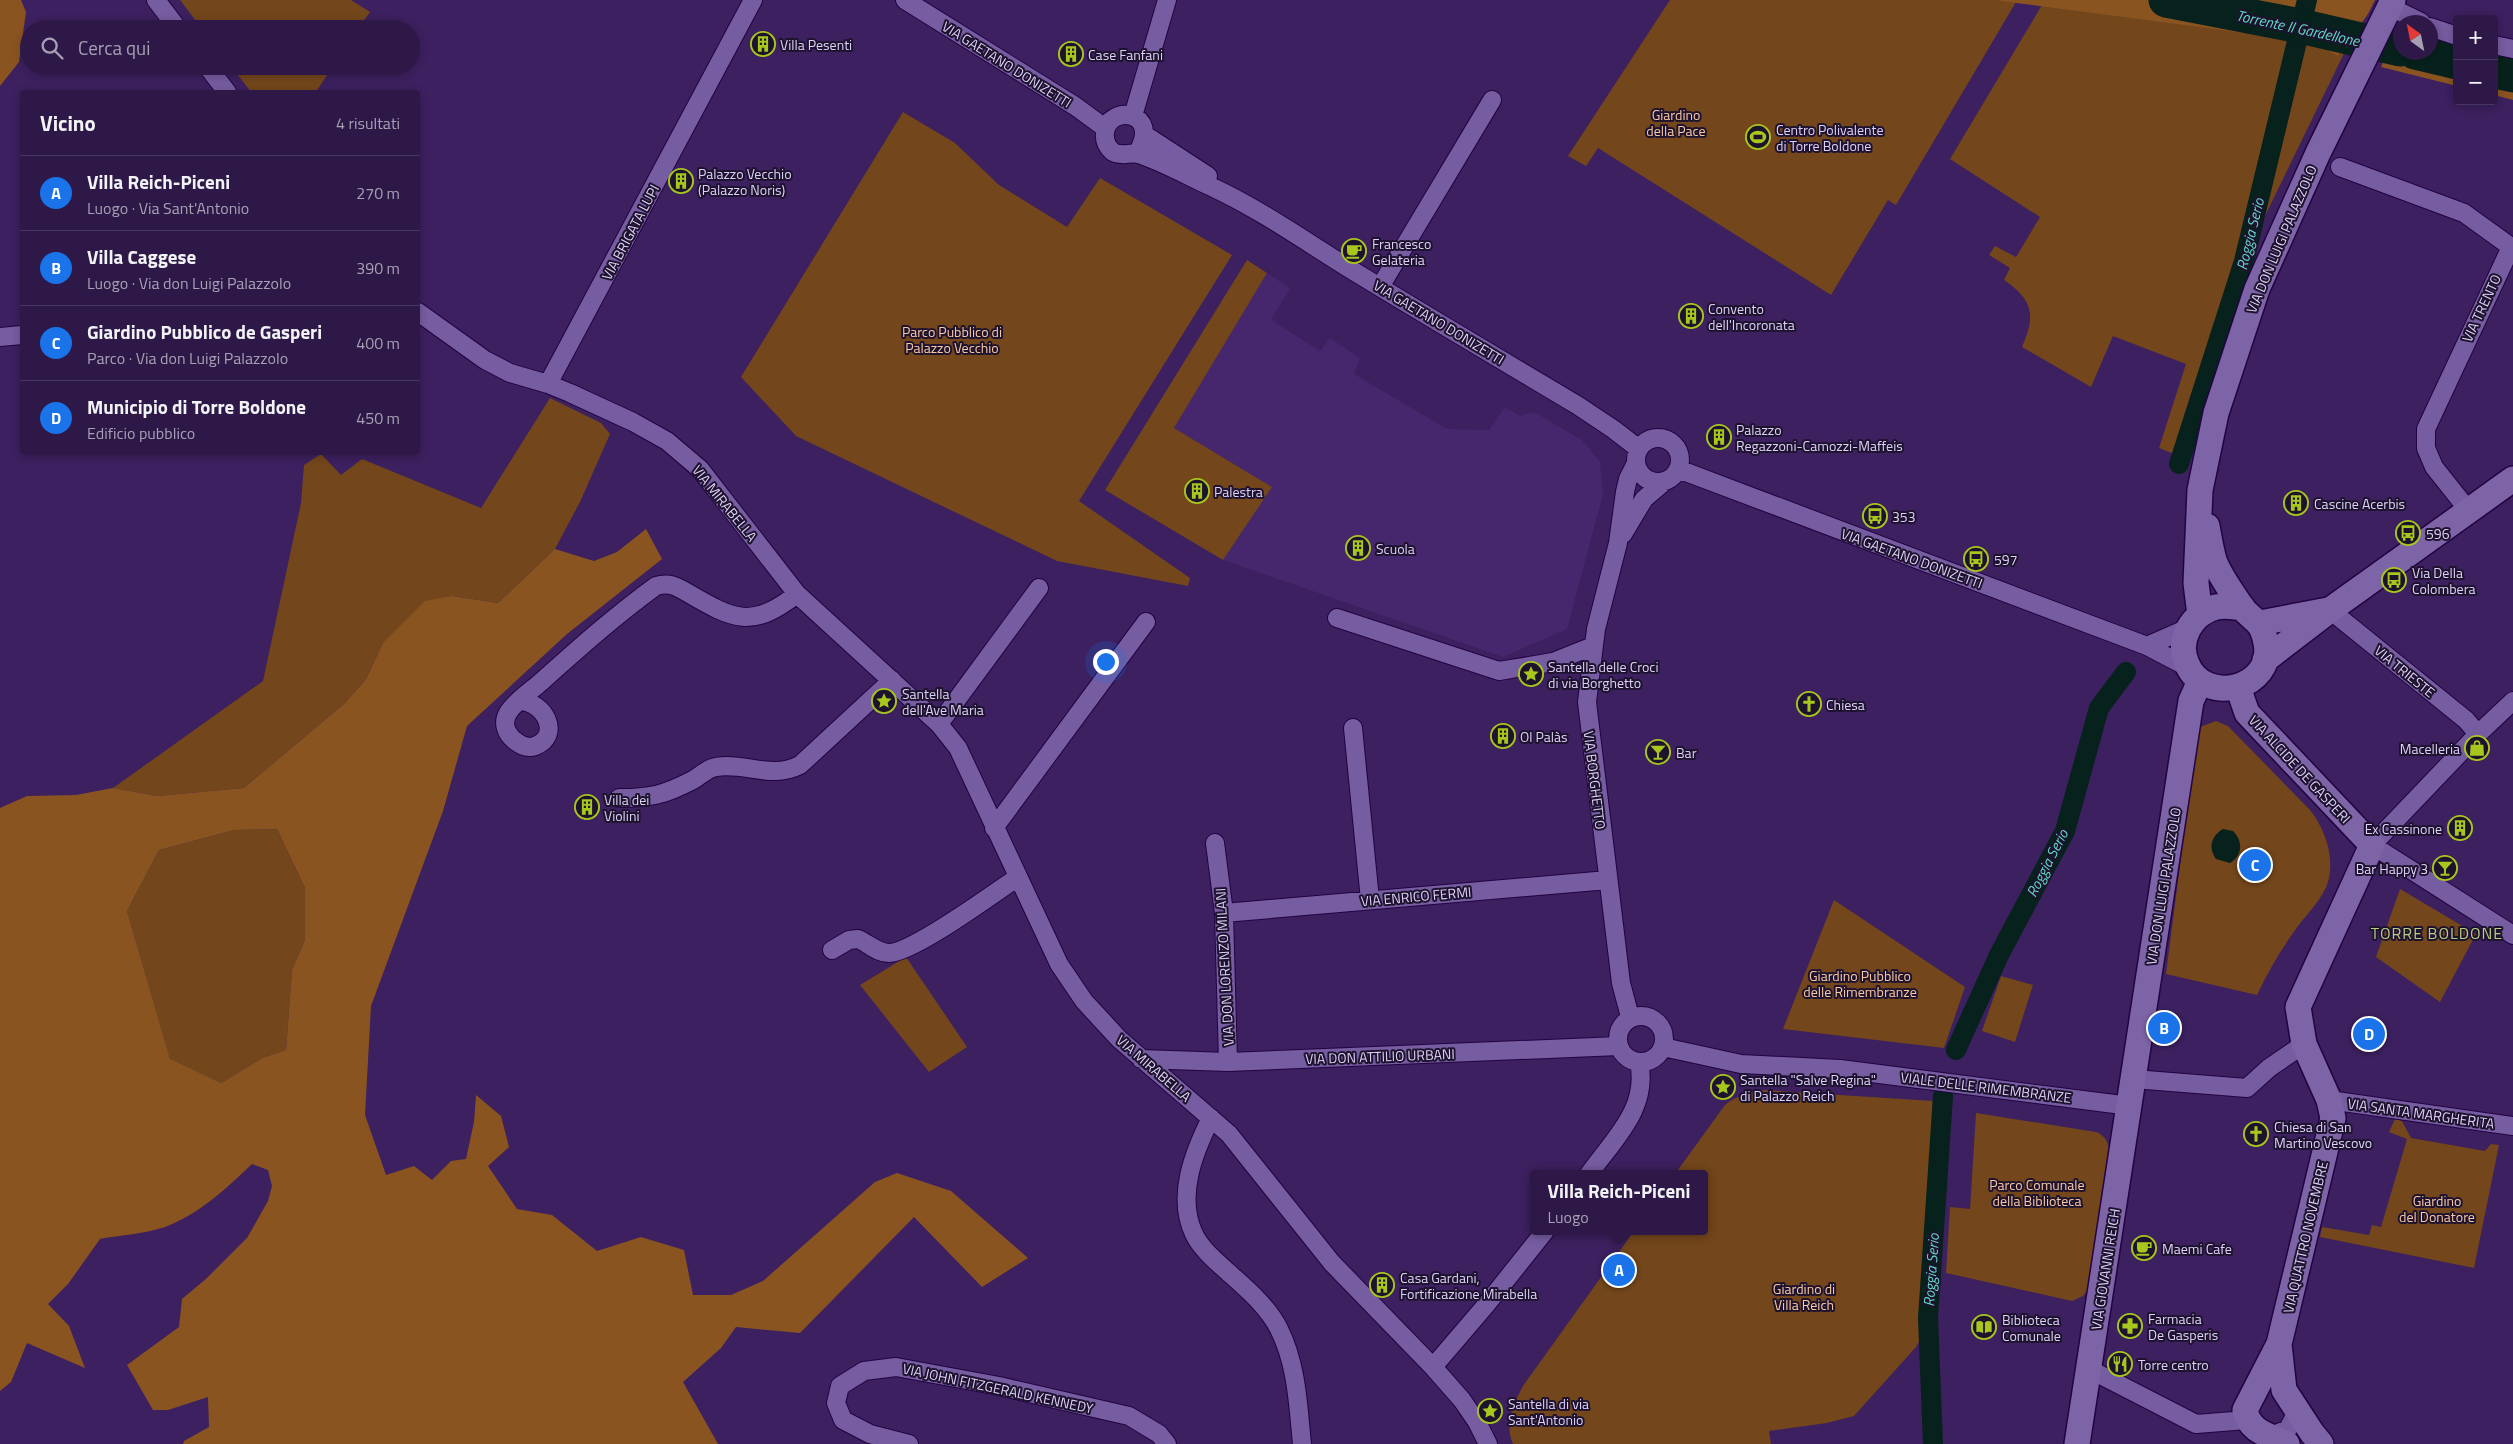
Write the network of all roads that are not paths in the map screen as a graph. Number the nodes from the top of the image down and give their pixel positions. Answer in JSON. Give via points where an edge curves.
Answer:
{"nodes":[{"id":1,"x":156,"y":0,"type":"edge"},
{"id":2,"x":753,"y":0,"type":"edge"},
{"id":3,"x":1167,"y":0,"type":"edge"},
{"id":4,"x":904,"y":1,"type":"edge"},
{"id":5,"x":2388,"y":10,"type":"edge"},
{"id":6,"x":2402,"y":15,"type":"edge"},
{"id":7,"x":171,"y":20,"type":"edge"},
{"id":8,"x":2438,"y":30,"type":"edge"},
{"id":9,"x":2453,"y":35,"type":"edge"},
{"id":10,"x":2498,"y":46,"type":"edge"},
{"id":11,"x":2513,"y":49,"type":"edge"},
{"id":12,"x":214,"y":75,"type":"edge"},
{"id":13,"x":225,"y":90,"type":"edge"},
{"id":14,"x":1492,"y":100,"type":"dead end"},
{"id":15,"x":1133,"y":116,"type":"junction"},
{"id":16,"x":1105,"y":128,"type":"junction"},
{"id":17,"x":1145,"y":135,"type":"junction"},
{"id":18,"x":1137,"y":153,"type":"junction"},
{"id":19,"x":2340,"y":166,"type":"dead end"},
{"id":20,"x":1236,"y":198,"type":"junction"},
{"id":21,"x":1380,"y":287,"type":"junction"},
{"id":22,"x":420,"y":313,"type":"edge"},
{"id":23,"x":20,"y":335,"type":"edge"},
{"id":24,"x":0,"y":337,"type":"edge"},
{"id":25,"x":548,"y":384,"type":"junction"},
{"id":26,"x":1637,"y":456,"type":"junction"},
{"id":27,"x":1678,"y":469,"type":"junction"},
{"id":28,"x":2513,"y":479,"type":"edge"},
{"id":29,"x":1665,"y":481,"type":"junction"},
{"id":30,"x":2200,"y":490,"type":"junction"},
{"id":31,"x":2469,"y":511,"type":"junction"},
{"id":32,"x":1618,"y":543,"type":"junction"},
{"id":33,"x":1039,"y":588,"type":"dead end"},
{"id":34,"x":797,"y":594,"type":"junction"},
{"id":35,"x":2330,"y":610,"type":"junction"},
{"id":36,"x":2251,"y":615,"type":"junction"},
{"id":37,"x":1337,"y":618,"type":"dead end"},
{"id":38,"x":2194,"y":621,"type":"junction"},
{"id":39,"x":1146,"y":622,"type":"dead end"},
{"id":40,"x":1593,"y":646,"type":"junction"},
{"id":41,"x":2147,"y":646,"type":"junction"},
{"id":42,"x":2264,"y":660,"type":"junction"},
{"id":43,"x":2194,"y":674,"type":"junction"},
{"id":44,"x":892,"y":680,"type":"junction"},
{"id":45,"x":2238,"y":687,"type":"junction"},
{"id":46,"x":519,"y":701,"type":"dead end"},
{"id":47,"x":2513,"y":701,"type":"edge"},
{"id":48,"x":939,"y":724,"type":"junction"},
{"id":49,"x":1353,"y":728,"type":"dead end"},
{"id":50,"x":2478,"y":734,"type":"junction"},
{"id":51,"x":619,"y":798,"type":"dead end"},
{"id":52,"x":994,"y":828,"type":"junction"},
{"id":53,"x":1214,"y":843,"type":"dead end"},
{"id":54,"x":2372,"y":845,"type":"junction"},
{"id":55,"x":1018,"y":878,"type":"junction"},
{"id":56,"x":1608,"y":880,"type":"junction"},
{"id":57,"x":1370,"y":900,"type":"junction"},
{"id":58,"x":1224,"y":913,"type":"junction"},
{"id":59,"x":2513,"y":935,"type":"edge"},
{"id":60,"x":832,"y":950,"type":"dead end"},
{"id":61,"x":1630,"y":1018,"type":"junction"},
{"id":62,"x":2304,"y":1044,"type":"junction"},
{"id":63,"x":1618,"y":1046,"type":"junction"},
{"id":64,"x":1663,"y":1047,"type":"junction"},
{"id":65,"x":1141,"y":1059,"type":"junction"},
{"id":66,"x":1228,"y":1062,"type":"junction"},
{"id":67,"x":1639,"y":1062,"type":"junction"},
{"id":68,"x":2136,"y":1093,"type":"junction"},
{"id":69,"x":2330,"y":1100,"type":"junction"},
{"id":70,"x":1211,"y":1118,"type":"junction"},
{"id":71,"x":2513,"y":1126,"type":"edge"},
{"id":72,"x":1592,"y":1170,"type":"edge"},
{"id":73,"x":1542,"y":1235,"type":"edge"},
{"id":74,"x":2279,"y":1344,"type":"junction"},
{"id":75,"x":1433,"y":1367,"type":"junction"},
{"id":76,"x":2089,"y":1369,"type":"junction"},
{"id":77,"x":2256,"y":1390,"type":"junction"},
{"id":78,"x":2284,"y":1390,"type":"junction"},
{"id":79,"x":2297,"y":1412,"type":"junction"},
{"id":80,"x":2247,"y":1420,"type":"junction"},
{"id":81,"x":2279,"y":1440,"type":"edge"},
{"id":82,"x":909,"y":1444,"type":"edge"},
{"id":83,"x":1167,"y":1444,"type":"edge"},
{"id":84,"x":1302,"y":1444,"type":"edge"},
{"id":85,"x":1488,"y":1444,"type":"edge"},
{"id":86,"x":2077,"y":1444,"type":"edge"},
{"id":87,"x":2322,"y":1444,"type":"edge"}],
"edges":[{"from":1,"to":7,"type":"street"},
{"from":2,"to":25,"type":"street","name":"VIA BRIGATA LUPI"},
{"from":3,"to":15,"type":"street"},
{"from":4,"to":16,"type":"street","name":"VIA GAETANO DONIZETTI","via":[[1075,106]]},
{"from":5,"to":6,"type":"street"},
{"from":5,"to":30,"type":"street","name":"VIA DON LUIGI PALAZZOLO","via":[[2257,289],[2216,413]]},
{"from":8,"to":9,"type":"street"},
{"from":10,"to":11,"type":"street"},
{"from":12,"to":13,"type":"street"},
{"from":14,"to":21,"type":"street"},
{"from":15,"to":16,"type":"street","via":[[1122,114],[1112,118]]},
{"from":15,"to":17,"type":"street","name":"VIA GAETANO DONIZETTI","via":[[1141,122]]},
{"from":16,"to":18,"type":"street","name":"VIA GAETANO DONIZETTI","via":[[1104,139],[1109,149],[1118,155]]},
{"from":17,"to":18,"type":"street"},
{"from":17,"to":20,"type":"street","name":"VIA GAETANO DONIZETTI"},
{"from":18,"to":20,"type":"street","name":"VIA GAETANO DONIZETTI"},
{"from":19,"to":31,"type":"street","name":"VIA TRENTO","via":[[2464,213],[2511,247],[2426,429],[2426,448],[2434,467]]},
{"from":20,"to":21,"type":"street","name":"VIA GAETANO DONIZETTI"},
{"from":21,"to":26,"type":"street","name":"VIA GAETANO DONIZETTI","via":[[1613,428]]},
{"from":22,"to":25,"type":"street","name":"VIA MIRABELLA","via":[[485,360],[510,373]]},
{"from":23,"to":24,"type":"street"},
{"from":25,"to":34,"type":"street","name":"VIA MIRABELLA","via":[[633,422],[667,442],[700,469]]},
{"from":26,"to":27,"type":"street","via":[[1644,444],[1657,438],[1671,443],[1679,455]]},
{"from":26,"to":29,"type":"street","name":"VIA GAETANO DONIZETTI","via":[[1641,475],[1646,479]]},
{"from":26,"to":32,"type":"street","name":"VIA BORGHETTO","via":[[1625,492]]},
{"from":27,"to":29,"type":"street"},
{"from":27,"to":41,"type":"street","name":"VIA GAETANO DONIZETTI"},
{"from":28,"to":31,"type":"street"},
{"from":29,"to":32,"type":"street","name":"VIA BORGHETTO","via":[[1644,499]]},
{"from":30,"to":36,"type":"street","name":"VIA DON LUIGI PALAZZOLO","via":[[2215,561]]},
{"from":30,"to":38,"type":"street","name":"VIA DON LUIGI PALAZZOLO"},
{"from":31,"to":35,"type":"street"},
{"from":32,"to":40,"type":"street","name":"VIA BORGHETTO"},
{"from":33,"to":48,"type":"street"},
{"from":34,"to":44,"type":"street","name":"VIA MIRABELLA"},
{"from":34,"to":46,"type":"street","via":[[763,616],[745,617],[732,615],[678,587],[666,583],[656,586]]},
{"from":35,"to":36,"type":"street"},
{"from":35,"to":42,"type":"street"},
{"from":35,"to":50,"type":"street","name":"VIA TRIESTE","via":[[2466,720]]},
{"from":36,"to":38,"type":"street","via":[[2216,607]]},
{"from":36,"to":42,"type":"street","name":"VIA DON LUIGI PALAZZOLO","via":[[2266,644]]},
{"from":37,"to":40,"type":"street","via":[[1499,671],[1553,662]]},
{"from":38,"to":41,"type":"street"},
{"from":38,"to":43,"type":"street","name":"VIA DON LUIGI PALAZZOLO","via":[[2184,651]]},
{"from":39,"to":52,"type":"street"},
{"from":40,"to":56,"type":"street","name":"VIA BORGHETTO","via":[[1587,717]]},
{"from":41,"to":43,"type":"street","name":"VIA GAETANO DONIZETTI"},
{"from":42,"to":45,"type":"street","via":[[2258,672]]},
{"from":43,"to":45,"type":"street","via":[[2212,687]]},
{"from":43,"to":68,"type":"street","name":"VIA DON LUIGI PALAZZOLO"},
{"from":44,"to":48,"type":"street","name":"VIA MIRABELLA"},
{"from":44,"to":51,"type":"street","via":[[800,765],[787,771],[714,767],[655,797]]},
{"from":45,"to":54,"type":"street","name":"VIA ALCIDE DE GASPERI","via":[[2247,713]]},
{"from":47,"to":50,"type":"street"},
{"from":48,"to":52,"type":"street","name":"VIA MIRABELLA","via":[[958,748]]},
{"from":49,"to":57,"type":"street"},
{"from":50,"to":54,"type":"street"},
{"from":52,"to":55,"type":"street","name":"VIA MIRABELLA"},
{"from":53,"to":58,"type":"street","name":"VIA DON LORENZO MILANI"},
{"from":54,"to":59,"type":"street"},
{"from":54,"to":62,"type":"street","via":[[2298,1007]]},
{"from":55,"to":60,"type":"street","via":[[940,929],[899,951],[879,952],[858,938]]},
{"from":55,"to":65,"type":"street","name":"VIA MIRABELLA","via":[[1059,964],[1084,1001]]},
{"from":56,"to":57,"type":"street","name":"VIA ENRICO FERMI"},
{"from":56,"to":61,"type":"street","name":"VIA BORGHETTO","via":[[1621,983]]},
{"from":57,"to":58,"type":"street","name":"VIA ENRICO FERMI"},
{"from":58,"to":66,"type":"street","name":"VIA DON LORENZO MILANI"},
{"from":61,"to":63,"type":"street","via":[[1620,1030]]},
{"from":61,"to":64,"type":"street","via":[[1646,1016],[1659,1024]]},
{"from":62,"to":68,"type":"street","name":"VIALE DELLE RIMEMBRANZE","via":[[2247,1088]]},
{"from":62,"to":69,"type":"street"},
{"from":63,"to":66,"type":"street","name":"VIA DON ATTILIO URBANI"},
{"from":63,"to":67,"type":"street","via":[[1626,1057]]},
{"from":64,"to":67,"type":"street","via":[[1654,1058]]},
{"from":64,"to":68,"type":"street","name":"VIALE DELLE RIMEMBRANZE","via":[[1741,1064]]},
{"from":65,"to":66,"type":"street","name":"VIA DON ATTILIO URBANI"},
{"from":65,"to":70,"type":"street","name":"VIA MIRABELLA"},
{"from":67,"to":72,"type":"street","via":[[1643,1078],[1641,1096]]},
{"from":68,"to":76,"type":"street","name":"VIA GIOVANNI REICH"},
{"from":69,"to":71,"type":"street","name":"VIA SANTA MARGHERITA"},
{"from":69,"to":74,"type":"street","name":"VIA QUATTRO NOVEMBRE","via":[[2333,1118]]},
{"from":70,"to":75,"type":"street","name":"VIA MIRABELLA","via":[[1244,1152],[1332,1264]]},
{"from":70,"to":84,"type":"street","via":[[1190,1170],[1187,1193],[1194,1234],[1206,1251],[1247,1289],[1279,1328],[1294,1371]]},
{"from":73,"to":75,"type":"street"},
{"from":74,"to":77,"type":"street"},
{"from":74,"to":78,"type":"street"},
{"from":75,"to":85,"type":"street","name":"VIA MIRABELLA","via":[[1462,1400]]},
{"from":76,"to":80,"type":"street","via":[[2196,1424]]},
{"from":76,"to":86,"type":"street","name":"VIA GIOVANNI REICH"},
{"from":77,"to":78,"type":"street"},
{"from":77,"to":80,"type":"street","via":[[2245,1410]]},
{"from":78,"to":79,"type":"street"},
{"from":79,"to":81,"type":"street"},
{"from":79,"to":87,"type":"street"},
{"from":80,"to":81,"type":"street","via":[[2260,1433]]},
{"from":82,"to":83,"type":"street","name":"VIA JOHN FITZGERALD KENNEDY","via":[[870,1434],[843,1420],[836,1403],[840,1386],[864,1371],[896,1367],[999,1386],[1129,1416],[1159,1434]]}]}
